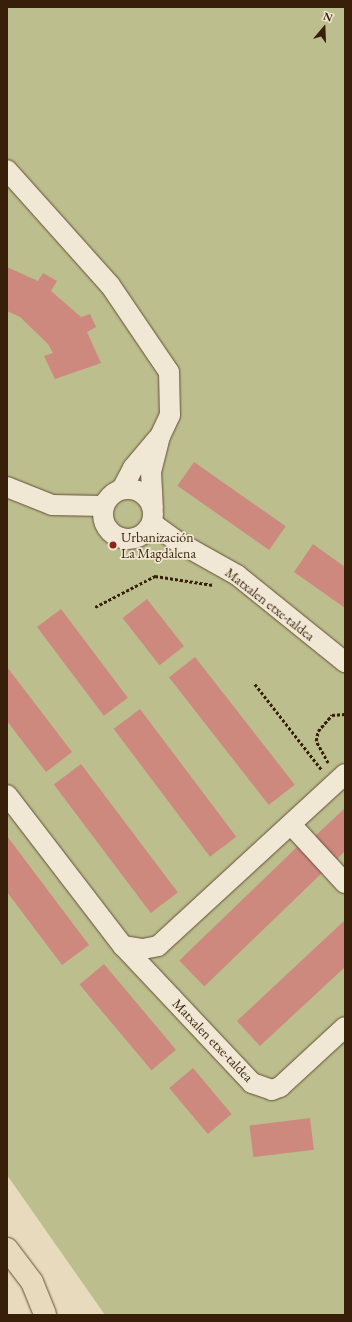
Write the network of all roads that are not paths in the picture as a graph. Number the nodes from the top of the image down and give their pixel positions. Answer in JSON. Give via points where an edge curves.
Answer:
{"nodes":[{"id":1,"x":7,"y":170,"type":"edge"},
{"id":2,"x":160,"y":436,"type":"junction"},
{"id":3,"x":7,"y":487,"type":"edge"},
{"id":4,"x":122,"y":489,"type":"junction"},
{"id":5,"x":104,"y":506,"type":"junction"},
{"id":6,"x":152,"y":515,"type":"junction"},
{"id":7,"x":345,"y":662,"type":"edge"},
{"id":8,"x":339,"y":780,"type":"edge"},
{"id":9,"x":7,"y":795,"type":"edge"},
{"id":10,"x":297,"y":831,"type":"dead end"},
{"id":11,"x":345,"y":883,"type":"edge"},
{"id":12,"x":123,"y":946,"type":"junction"},
{"id":13,"x":158,"y":946,"type":"junction"},
{"id":14,"x":158,"y":982,"type":"junction"},
{"id":15,"x":345,"y":1027,"type":"edge"},
{"id":16,"x":7,"y":1249,"type":"edge"},
{"id":17,"x":7,"y":1272,"type":"edge"},
{"id":18,"x":45,"y":1315,"type":"edge"}],
"edges":[{"from":1,"to":2,"type":"street","via":[[110,285],[168,372],[170,415]]},
{"from":2,"to":4,"type":"street","via":[[149,445]]},
{"from":2,"to":6,"type":"street","via":[[151,472]]},
{"from":3,"to":5,"type":"street","via":[[52,505]]},
{"from":4,"to":5,"type":"street","via":[[111,495]]},
{"from":4,"to":6,"type":"street","via":[[138,490],[144,494]]},
{"from":5,"to":6,"type":"street","via":[[103,515],[109,531],[124,539],[141,536]]},
{"from":6,"to":7,"type":"street","name":"Matxalen etxe-taldea","via":[[178,542],[237,575]]},
{"from":8,"to":13,"type":"street"},
{"from":9,"to":12,"type":"street","name":"Matxalen etxe-taldea"},
{"from":10,"to":11,"type":"street"},
{"from":12,"to":13,"type":"street","via":[[142,949]]},
{"from":12,"to":14,"type":"street","name":"Matxalen etxe-taldea"},
{"from":13,"to":14,"type":"street","name":"Matxalen etxe-taldea","via":[[153,961]]},
{"from":14,"to":15,"type":"street","name":"Matxalen etxe-taldea","via":[[239,1070],[262,1088],[272,1090],[280,1087]]},
{"from":16,"to":18,"type":"highway","via":[[32,1282]]},
{"from":17,"to":18,"type":"highway"}]}
